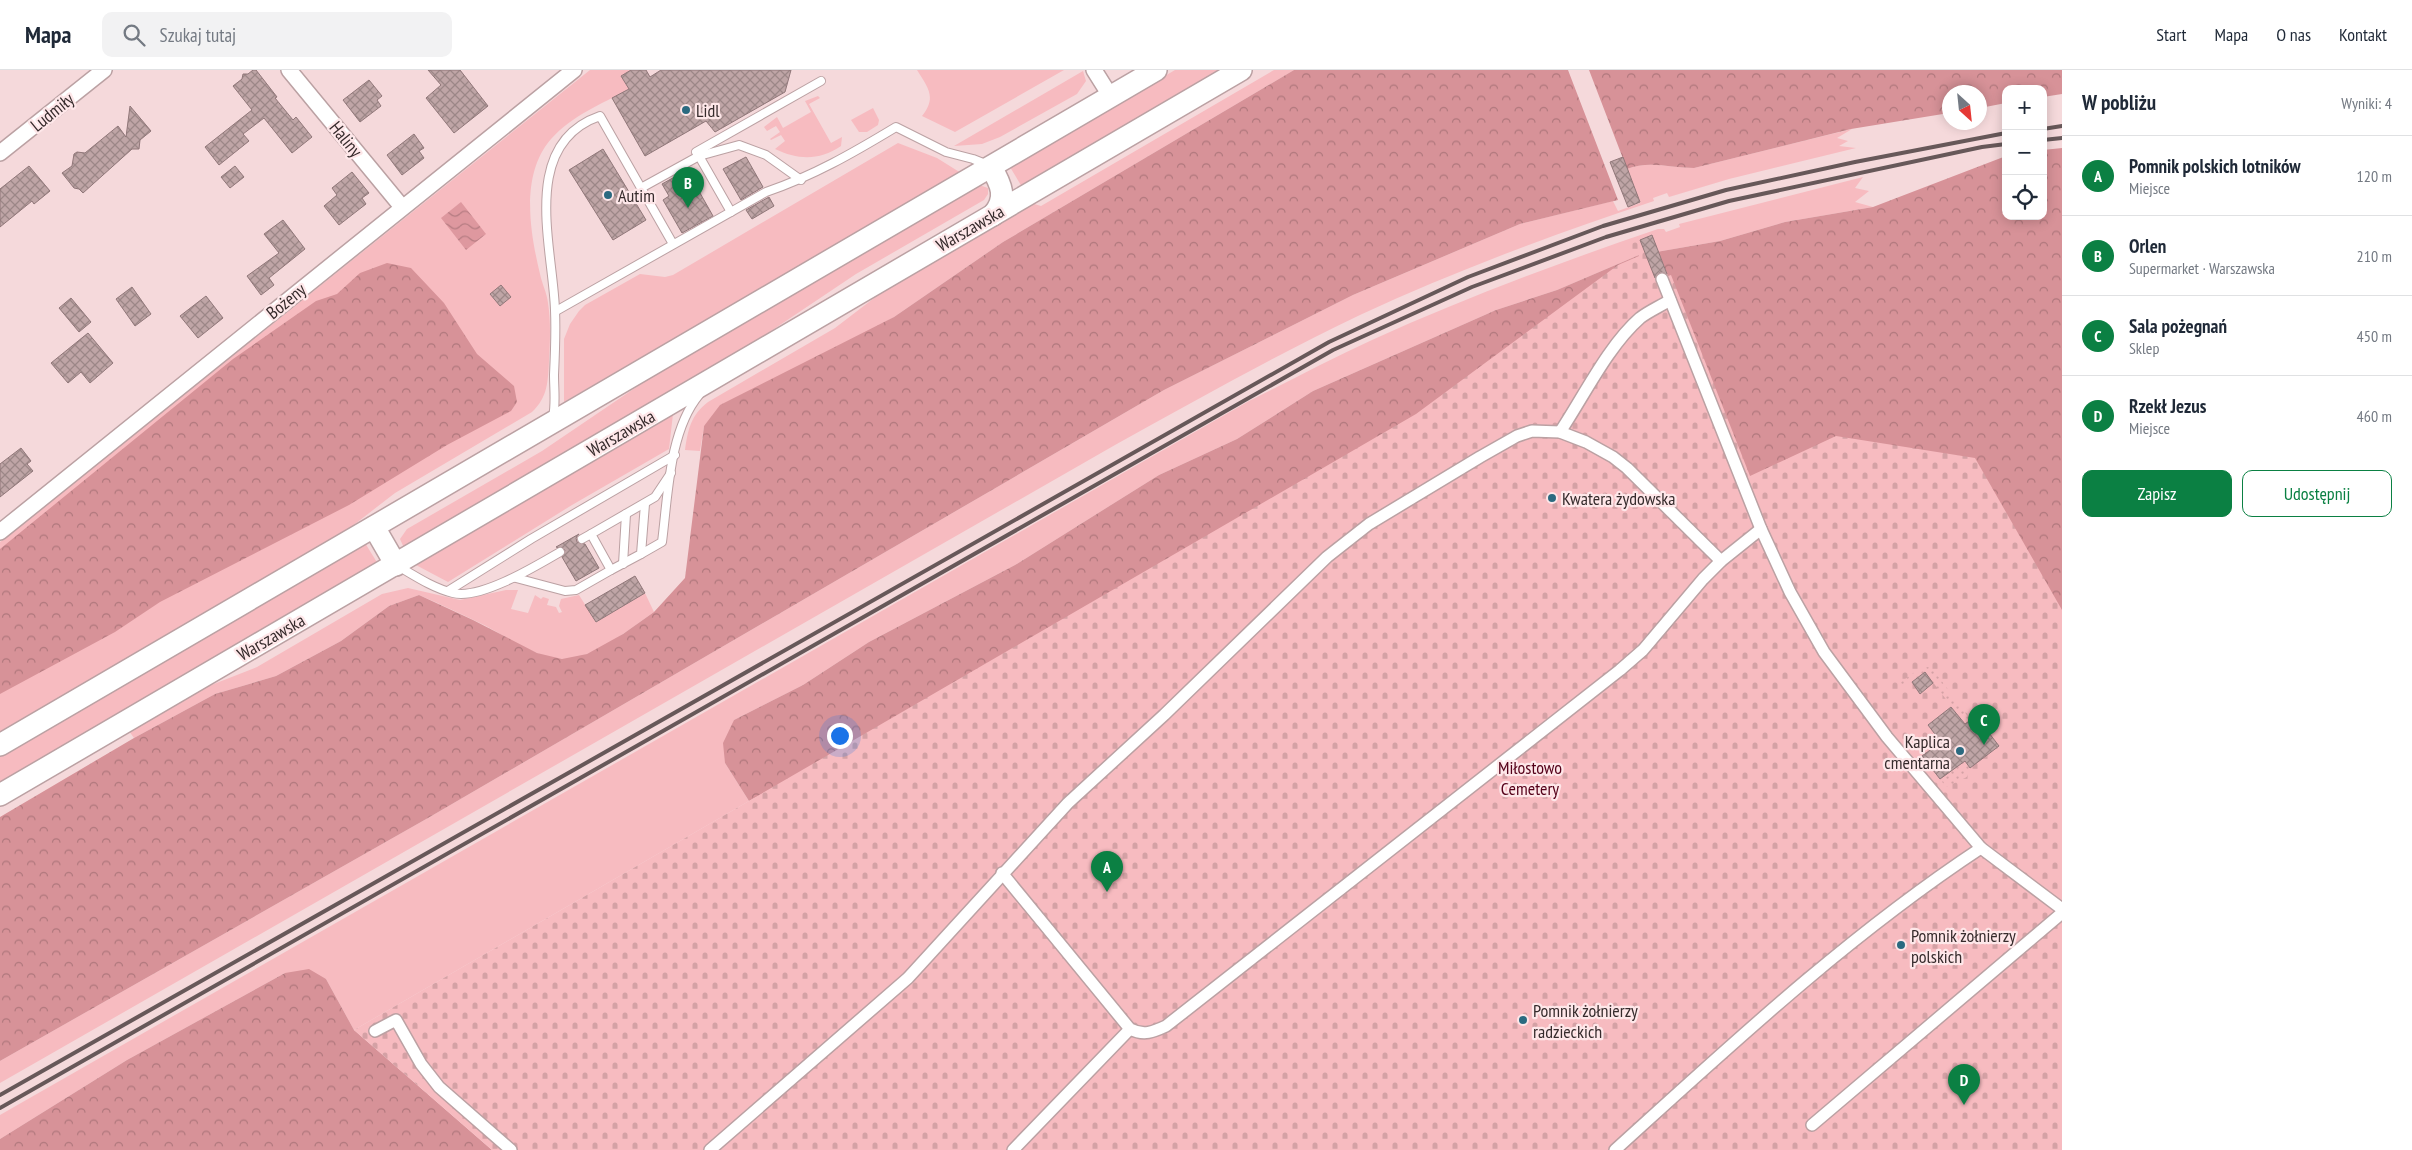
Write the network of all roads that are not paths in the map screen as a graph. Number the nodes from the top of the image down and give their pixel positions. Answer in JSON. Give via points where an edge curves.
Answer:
{"nodes":[{"id":1,"x":104,"y":70,"type":"edge"},
{"id":2,"x":289,"y":70,"type":"edge"},
{"id":3,"x":574,"y":70,"type":"edge"},
{"id":4,"x":1094,"y":70,"type":"edge"},
{"id":5,"x":1156,"y":70,"type":"edge"},
{"id":6,"x":1241,"y":70,"type":"edge"},
{"id":7,"x":821,"y":81,"type":"dead end"},
{"id":8,"x":1110,"y":97,"type":"junction"},
{"id":9,"x":0,"y":153,"type":"edge"},
{"id":10,"x":699,"y":156,"type":"junction"},
{"id":11,"x":991,"y":166,"type":"junction"},
{"id":12,"x":801,"y":180,"type":"junction"},
{"id":13,"x":641,"y":188,"type":"junction"},
{"id":14,"x":402,"y":207,"type":"junction"},
{"id":15,"x":731,"y":212,"type":"junction"},
{"id":16,"x":993,"y":215,"type":"junction"},
{"id":17,"x":673,"y":244,"type":"junction"},
{"id":18,"x":1662,"y":279,"type":"dead end"},
{"id":19,"x":1670,"y":300,"type":"junction"},
{"id":20,"x":556,"y":311,"type":"junction"},
{"id":21,"x":716,"y":378,"type":"junction"},
{"id":22,"x":543,"y":428,"type":"junction"},
{"id":23,"x":1560,"y":432,"type":"junction"},
{"id":24,"x":675,"y":456,"type":"junction"},
{"id":25,"x":671,"y":473,"type":"junction"},
{"id":26,"x":645,"y":504,"type":"junction"},
{"id":27,"x":626,"y":514,"type":"junction"},
{"id":28,"x":374,"y":527,"type":"junction"},
{"id":29,"x":1761,"y":529,"type":"junction"},
{"id":30,"x":0,"y":532,"type":"edge"},
{"id":31,"x":591,"y":534,"type":"junction"},
{"id":32,"x":582,"y":539,"type":"dead end"},
{"id":33,"x":560,"y":552,"type":"dead end"},
{"id":34,"x":641,"y":554,"type":"junction"},
{"id":35,"x":1721,"y":561,"type":"junction"},
{"id":36,"x":623,"y":564,"type":"junction"},
{"id":37,"x":396,"y":565,"type":"junction"},
{"id":38,"x":611,"y":570,"type":"junction"},
{"id":39,"x":516,"y":578,"type":"junction"},
{"id":40,"x":448,"y":591,"type":"junction"},
{"id":41,"x":0,"y":745,"type":"edge"},
{"id":42,"x":0,"y":795,"type":"edge"},
{"id":43,"x":1981,"y":848,"type":"junction"},
{"id":44,"x":1002,"y":873,"type":"junction"},
{"id":45,"x":2062,"y":909,"type":"edge"},
{"id":46,"x":2062,"y":913,"type":"edge"},
{"id":47,"x":1130,"y":1029,"type":"junction"},
{"id":48,"x":375,"y":1031,"type":"dead end"},
{"id":49,"x":1812,"y":1125,"type":"dead end"},
{"id":50,"x":511,"y":1150,"type":"edge"},
{"id":51,"x":710,"y":1150,"type":"edge"},
{"id":52,"x":1013,"y":1150,"type":"edge"},
{"id":53,"x":1616,"y":1150,"type":"edge"}],
"edges":[{"from":1,"to":9,"type":"street","name":"Ludmiły"},
{"from":2,"to":14,"type":"street","name":"Haliny"},
{"from":3,"to":14,"type":"street","name":"Bożeny"},
{"from":4,"to":8,"type":"street"},
{"from":5,"to":8,"type":"main road"},
{"from":6,"to":16,"type":"main road","name":"Warszawska"},
{"from":7,"to":10,"type":"lane","via":[[696,152]]},
{"from":8,"to":11,"type":"main road"},
{"from":10,"to":12,"type":"lane","via":[[739,145],[766,155]]},
{"from":10,"to":13,"type":"lane"},
{"from":10,"to":15,"type":"lane"},
{"from":11,"to":12,"type":"lane","via":[[946,152],[896,127]]},
{"from":11,"to":16,"type":"main road","via":[[1003,192],[1002,202]]},
{"from":11,"to":22,"type":"main road"},
{"from":12,"to":15,"type":"lane","via":[[766,192]]},
{"from":13,"to":17,"type":"lane"},
{"from":13,"to":20,"type":"lane","via":[[600,116],[584,121],[563,139],[549,176],[547,216]]},
{"from":14,"to":30,"type":"street","name":"Bożeny"},
{"from":15,"to":17,"type":"lane"},
{"from":16,"to":21,"type":"main road","name":"Warszawska"},
{"from":17,"to":20,"type":"lane"},
{"from":18,"to":19,"type":"street"},
{"from":19,"to":23,"type":"street","via":[[1641,317],[1611,352]]},
{"from":19,"to":29,"type":"street"},
{"from":20,"to":22,"type":"lane","via":[[554,415]]},
{"from":21,"to":24,"type":"lane","via":[[699,394],[684,417]]},
{"from":21,"to":37,"type":"main road","name":"Warszawska"},
{"from":22,"to":28,"type":"main road"},
{"from":23,"to":35,"type":"street","via":[[1613,457]]},
{"from":23,"to":44,"type":"street","via":[[1532,431],[1517,436],[1369,524],[1339,548],[1068,803]]},
{"from":24,"to":25,"type":"lane"},
{"from":24,"to":40,"type":"lane"},
{"from":25,"to":26,"type":"lane","via":[[655,497]]},
{"from":25,"to":34,"type":"lane","via":[[662,542]]},
{"from":26,"to":27,"type":"lane"},
{"from":26,"to":34,"type":"lane"},
{"from":27,"to":31,"type":"lane"},
{"from":27,"to":36,"type":"lane"},
{"from":28,"to":37,"type":"main road"},
{"from":28,"to":41,"type":"main road"},
{"from":29,"to":35,"type":"street"},
{"from":29,"to":43,"type":"street","via":[[1790,592],[1824,652],[1887,737]]},
{"from":31,"to":32,"type":"lane"},
{"from":31,"to":38,"type":"lane"},
{"from":33,"to":39,"type":"lane"},
{"from":34,"to":36,"type":"lane"},
{"from":35,"to":47,"type":"street","via":[[1685,598],[1643,650],[1620,670],[1166,1026],[1143,1034]]},
{"from":36,"to":38,"type":"lane"},
{"from":37,"to":40,"type":"lane"},
{"from":37,"to":42,"type":"main road","name":"Warszawska"},
{"from":38,"to":39,"type":"lane","via":[[576,590],[565,591]]},
{"from":39,"to":40,"type":"lane","via":[[471,592]]},
{"from":43,"to":45,"type":"street"},
{"from":43,"to":53,"type":"street","via":[[1880,920]]},
{"from":44,"to":47,"type":"street"},
{"from":44,"to":51,"type":"street","via":[[908,978]]},
{"from":46,"to":49,"type":"street"},
{"from":47,"to":52,"type":"street"},
{"from":48,"to":50,"type":"street","via":[[396,1020],[438,1087]]}]}
